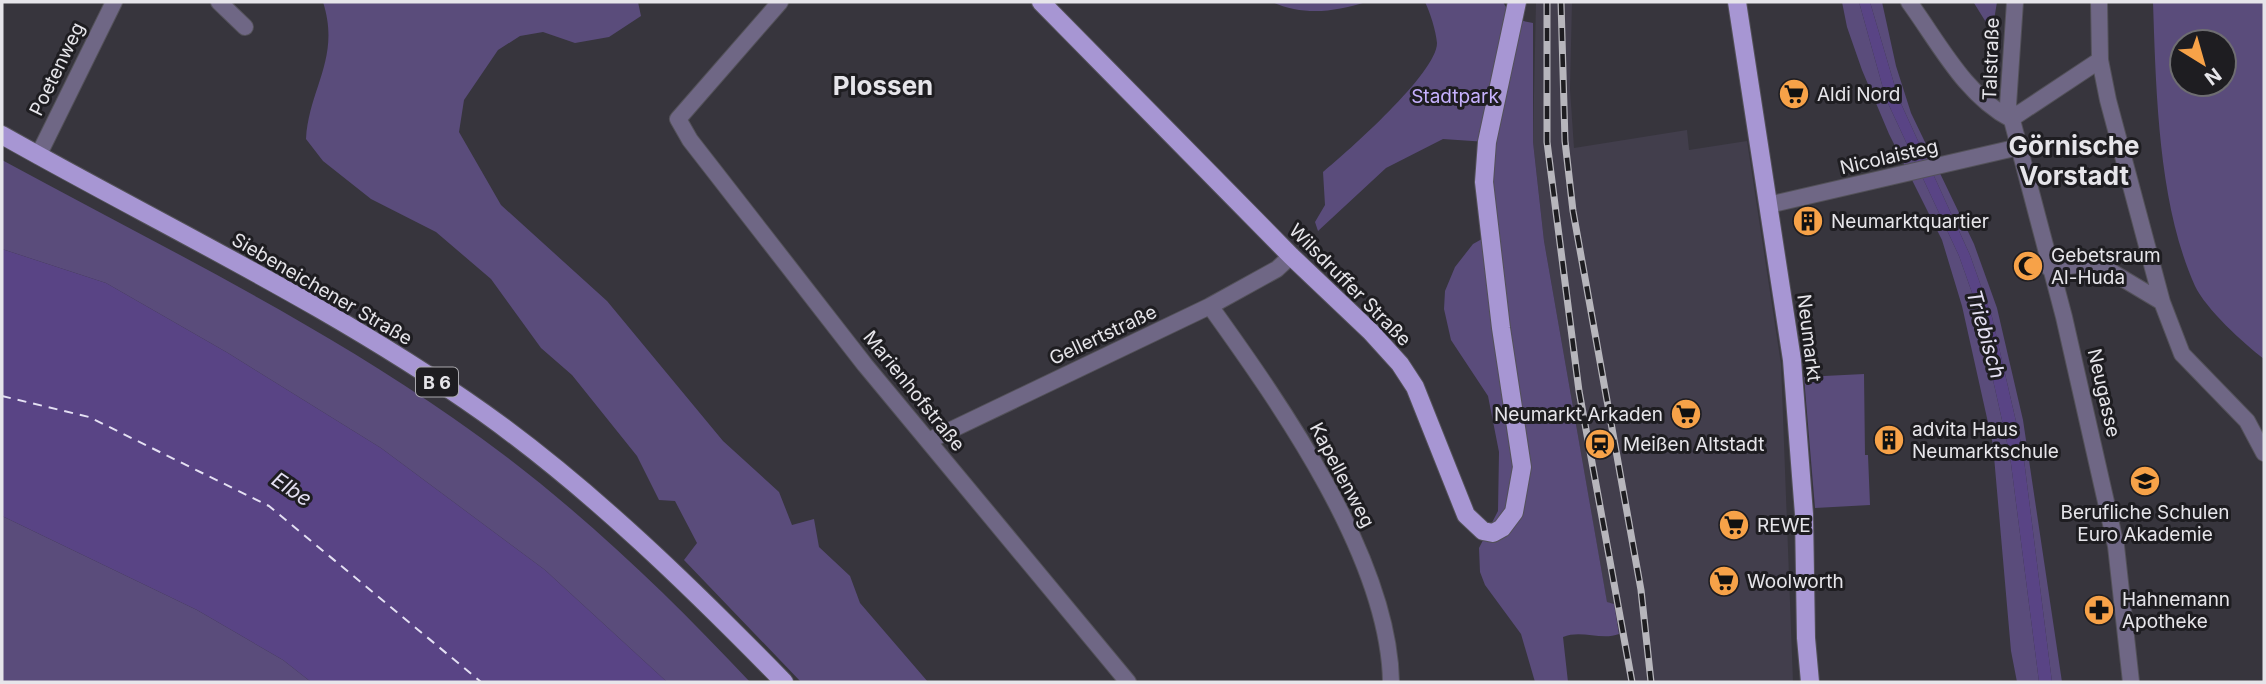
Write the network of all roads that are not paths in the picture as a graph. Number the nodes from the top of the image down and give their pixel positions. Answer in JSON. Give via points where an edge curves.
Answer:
{"nodes":[{"id":1,"x":114,"y":2,"type":"edge"},
{"id":2,"x":219,"y":2,"type":"edge"},
{"id":3,"x":780,"y":2,"type":"edge"},
{"id":4,"x":1517,"y":2,"type":"edge"},
{"id":5,"x":1738,"y":2,"type":"edge"},
{"id":6,"x":1909,"y":2,"type":"edge"},
{"id":7,"x":2015,"y":2,"type":"edge"},
{"id":8,"x":2099,"y":2,"type":"edge"},
{"id":9,"x":1048,"y":4,"type":"edge"},
{"id":10,"x":245,"y":27,"type":"dead end"},
{"id":11,"x":2100,"y":60,"type":"junction"},
{"id":12,"x":2011,"y":119,"type":"junction"},
{"id":13,"x":2,"y":135,"type":"edge"},
{"id":14,"x":2019,"y":147,"type":"junction"},
{"id":15,"x":38,"y":156,"type":"junction"},
{"id":16,"x":1768,"y":205,"type":"junction"},
{"id":17,"x":1291,"y":256,"type":"junction"},
{"id":18,"x":2050,"y":269,"type":"junction"},
{"id":19,"x":2162,"y":302,"type":"junction"},
{"id":20,"x":1210,"y":306,"type":"junction"},
{"id":21,"x":928,"y":441,"type":"junction"},
{"id":22,"x":2261,"y":448,"type":"edge"},
{"id":23,"x":784,"y":682,"type":"edge"},
{"id":24,"x":1128,"y":682,"type":"edge"},
{"id":25,"x":1391,"y":682,"type":"edge"},
{"id":26,"x":1810,"y":682,"type":"edge"},
{"id":27,"x":2130,"y":682,"type":"edge"}],
"edges":[{"from":1,"to":15,"type":"street","name":"Poetenweg"},
{"from":2,"to":10,"type":"street"},
{"from":3,"to":21,"type":"street","name":"Marienhofstraße","via":[[678,119]]},
{"from":4,"to":17,"type":"main road","name":"Wilsdruffer Straße","via":[[1487,142],[1484,181],[1522,467],[1518,503],[1502,528],[1493,533],[1483,531],[1466,515],[1415,387],[1400,364]]},
{"from":5,"to":16,"type":"main road","name":"Neumarkt"},
{"from":6,"to":12,"type":"street","via":[[1973,90]]},
{"from":7,"to":12,"type":"street","name":"Talstraße"},
{"from":8,"to":11,"type":"street"},
{"from":9,"to":17,"type":"main road","name":"Wilsdruffer Straße"},
{"from":11,"to":12,"type":"street"},
{"from":11,"to":19,"type":"street"},
{"from":12,"to":14,"type":"street","name":"Neugasse"},
{"from":13,"to":15,"type":"main road","name":"Siebeneichener Straße","number":"B 6"},
{"from":14,"to":16,"type":"street","name":"Nicolaisteg"},
{"from":14,"to":18,"type":"street","name":"Neugasse"},
{"from":15,"to":23,"type":"main road","name":"Siebeneichener Straße","number":"B 6","via":[[327,313],[485,414],[569,479],[724,620]]},
{"from":16,"to":26,"type":"main road","name":"Neumarkt","via":[[1792,360]]},
{"from":17,"to":20,"type":"street","name":"Gellertstraße","via":[[1277,269]]},
{"from":18,"to":19,"type":"street","via":[[2095,262]]},
{"from":18,"to":27,"type":"street","name":"Neugasse","via":[[2116,546]]},
{"from":19,"to":22,"type":"street","via":[[2182,354],[2247,421]]},
{"from":20,"to":21,"type":"street","name":"Gellertstraße"},
{"from":20,"to":25,"type":"street","name":"Kapellenweg","via":[[1288,419],[1356,547],[1390,649]]},
{"from":21,"to":24,"type":"street","name":"Marienhofstraße"}]}
